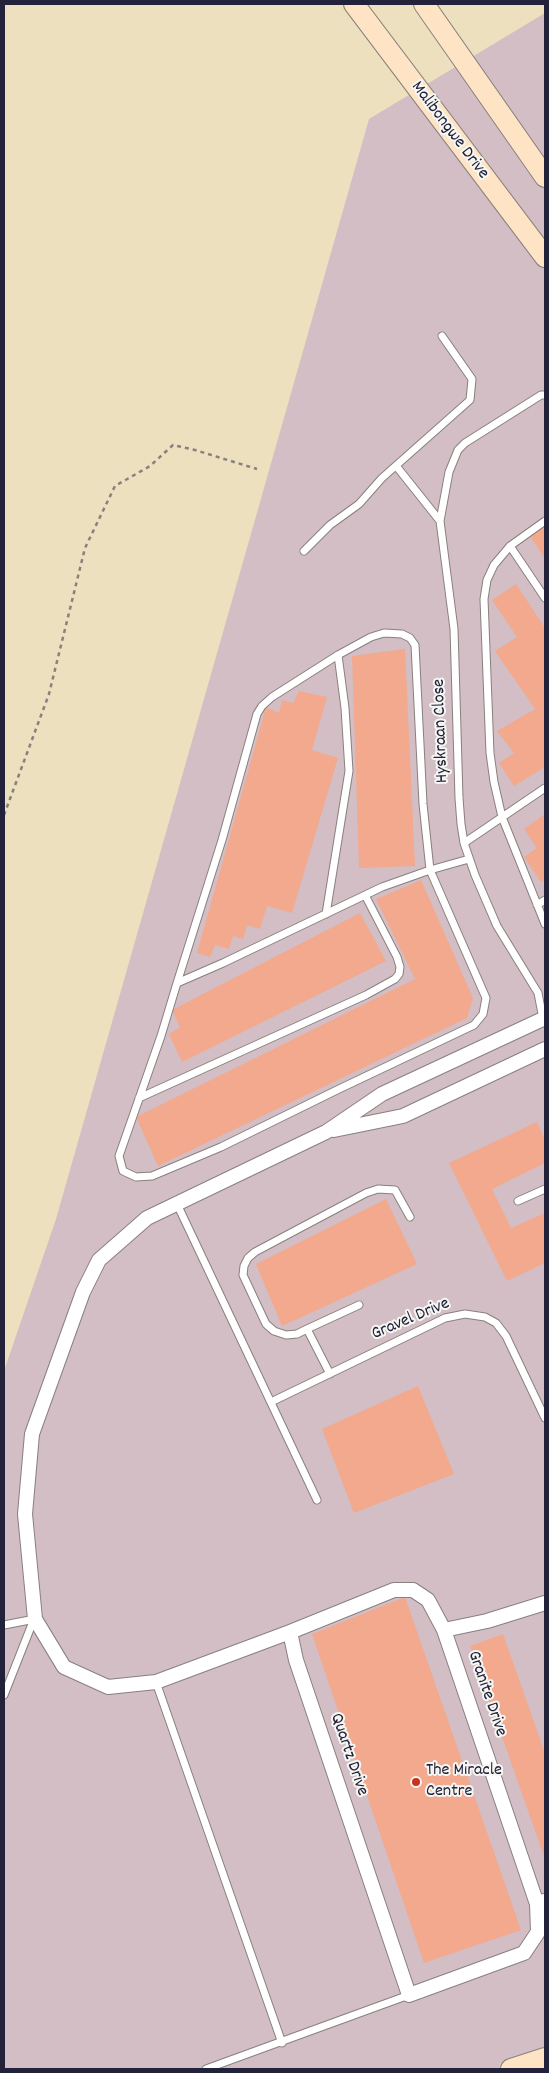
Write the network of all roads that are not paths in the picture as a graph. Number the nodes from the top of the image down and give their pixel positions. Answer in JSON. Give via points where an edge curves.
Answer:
{"nodes":[{"id":1,"x":354,"y":4,"type":"edge"},
{"id":2,"x":424,"y":4,"type":"edge"},
{"id":3,"x":545,"y":177,"type":"edge"},
{"id":4,"x":545,"y":258,"type":"edge"},
{"id":5,"x":442,"y":336,"type":"dead end"},
{"id":6,"x":545,"y":395,"type":"edge"},
{"id":7,"x":397,"y":467,"type":"junction"},
{"id":8,"x":545,"y":520,"type":"edge"},
{"id":9,"x":440,"y":521,"type":"junction"},
{"id":10,"x":510,"y":546,"type":"junction"},
{"id":11,"x":304,"y":551,"type":"dead end"},
{"id":12,"x":545,"y":598,"type":"edge"},
{"id":13,"x":338,"y":655,"type":"junction"},
{"id":14,"x":545,"y":788,"type":"edge"},
{"id":15,"x":502,"y":817,"type":"junction"},
{"id":16,"x":464,"y":843,"type":"junction"},
{"id":17,"x":469,"y":860,"type":"junction"},
{"id":18,"x":430,"y":870,"type":"junction"},
{"id":19,"x":365,"y":895,"type":"junction"},
{"id":20,"x":545,"y":900,"type":"edge"},
{"id":21,"x":537,"y":905,"type":"junction"},
{"id":22,"x":326,"y":914,"type":"junction"},
{"id":23,"x":545,"y":924,"type":"edge"},
{"id":24,"x":177,"y":983,"type":"junction"},
{"id":25,"x":538,"y":993,"type":"junction"},
{"id":26,"x":545,"y":997,"type":"edge"},
{"id":27,"x":545,"y":1020,"type":"edge"},
{"id":28,"x":545,"y":1050,"type":"edge"},
{"id":29,"x":140,"y":1098,"type":"junction"},
{"id":30,"x":326,"y":1132,"type":"junction"},
{"id":31,"x":545,"y":1189,"type":"edge"},
{"id":32,"x":518,"y":1201,"type":"dead end"},
{"id":33,"x":177,"y":1204,"type":"junction"},
{"id":34,"x":410,"y":1217,"type":"dead end"},
{"id":35,"x":359,"y":1305,"type":"dead end"},
{"id":36,"x":307,"y":1329,"type":"junction"},
{"id":37,"x":330,"y":1374,"type":"junction"},
{"id":38,"x":271,"y":1402,"type":"junction"},
{"id":39,"x":545,"y":1418,"type":"edge"},
{"id":40,"x":317,"y":1500,"type":"dead end"},
{"id":41,"x":545,"y":1603,"type":"edge"},
{"id":42,"x":35,"y":1619,"type":"junction"},
{"id":43,"x":4,"y":1624,"type":"edge"},
{"id":44,"x":444,"y":1630,"type":"junction"},
{"id":45,"x":290,"y":1632,"type":"junction"},
{"id":46,"x":156,"y":1682,"type":"junction"},
{"id":47,"x":4,"y":1695,"type":"edge"},
{"id":48,"x":541,"y":1902,"type":"edge"},
{"id":49,"x":410,"y":1995,"type":"junction"},
{"id":50,"x":282,"y":2043,"type":"junction"},
{"id":51,"x":545,"y":2058,"type":"edge"},
{"id":52,"x":206,"y":2069,"type":"edge"},
{"id":53,"x":511,"y":2069,"type":"edge"}],
"edges":[{"from":1,"to":4,"type":"main road","name":"Malibongwe Drive"},
{"from":2,"to":3,"type":"main road"},
{"from":5,"to":7,"type":"lane","via":[[472,379],[470,400]]},
{"from":6,"to":9,"type":"lane","via":[[464,443],[458,450]]},
{"from":7,"to":9,"type":"lane"},
{"from":7,"to":11,"type":"lane","via":[[382,478],[359,504],[330,524]]},
{"from":8,"to":10,"type":"lane"},
{"from":9,"to":16,"type":"lane","name":"Hyskraan Close","via":[[454,629],[459,798]]},
{"from":10,"to":12,"type":"lane"},
{"from":10,"to":15,"type":"lane","via":[[494,565],[484,599],[490,753]]},
{"from":13,"to":18,"type":"lane","via":[[371,637],[384,634],[402,634],[415,645],[423,804]]},
{"from":13,"to":22,"type":"lane","via":[[346,708],[349,771]]},
{"from":13,"to":24,"type":"lane","via":[[272,697],[257,714]]},
{"from":14,"to":15,"type":"lane"},
{"from":15,"to":16,"type":"lane"},
{"from":15,"to":21,"type":"lane"},
{"from":16,"to":17,"type":"lane","name":"Hyskraan Close"},
{"from":17,"to":18,"type":"lane"},
{"from":17,"to":25,"type":"lane","name":"Hyskraan Close","via":[[497,926]]},
{"from":18,"to":19,"type":"lane"},
{"from":18,"to":29,"type":"lane","via":[[486,998],[483,1014],[474,1025],[221,1147],[152,1176],[136,1177],[123,1171],[119,1156]]},
{"from":19,"to":22,"type":"lane"},
{"from":19,"to":29,"type":"lane","via":[[397,957],[400,967],[395,978],[330,1012]]},
{"from":20,"to":21,"type":"lane"},
{"from":21,"to":23,"type":"lane"},
{"from":22,"to":24,"type":"lane"},
{"from":24,"to":29,"type":"lane"},
{"from":25,"to":26,"type":"lane"},
{"from":25,"to":27,"type":"lane"},
{"from":27,"to":30,"type":"street","via":[[382,1094]]},
{"from":28,"to":30,"type":"street","via":[[402,1116]]},
{"from":30,"to":33,"type":"street"},
{"from":31,"to":32,"type":"lane"},
{"from":33,"to":38,"type":"lane"},
{"from":33,"to":42,"type":"street","via":[[147,1218],[99,1260],[32,1434],[25,1514]]},
{"from":34,"to":36,"type":"lane","via":[[395,1190],[378,1189],[248,1258],[243,1275],[266,1324],[286,1335]]},
{"from":35,"to":36,"type":"lane"},
{"from":36,"to":37,"type":"lane"},
{"from":37,"to":38,"type":"lane","name":"Gravel Drive"},
{"from":37,"to":39,"type":"lane","name":"Gravel Drive","via":[[445,1318],[474,1315],[496,1323],[506,1336]]},
{"from":38,"to":40,"type":"lane"},
{"from":41,"to":44,"type":"street"},
{"from":42,"to":43,"type":"lane"},
{"from":42,"to":46,"type":"street","via":[[64,1667],[108,1686]]},
{"from":42,"to":47,"type":"lane"},
{"from":44,"to":45,"type":"street","via":[[428,1600],[413,1590],[394,1590]]},
{"from":44,"to":48,"type":"street","name":"Granite Drive"},
{"from":45,"to":46,"type":"street"},
{"from":45,"to":49,"type":"street","name":"Quartz Drive","via":[[296,1660]]},
{"from":46,"to":50,"type":"lane"},
{"from":48,"to":49,"type":"street","via":[[538,1932],[524,1953]]},
{"from":49,"to":50,"type":"lane"},
{"from":50,"to":52,"type":"lane"},
{"from":51,"to":53,"type":"main road"}]}
